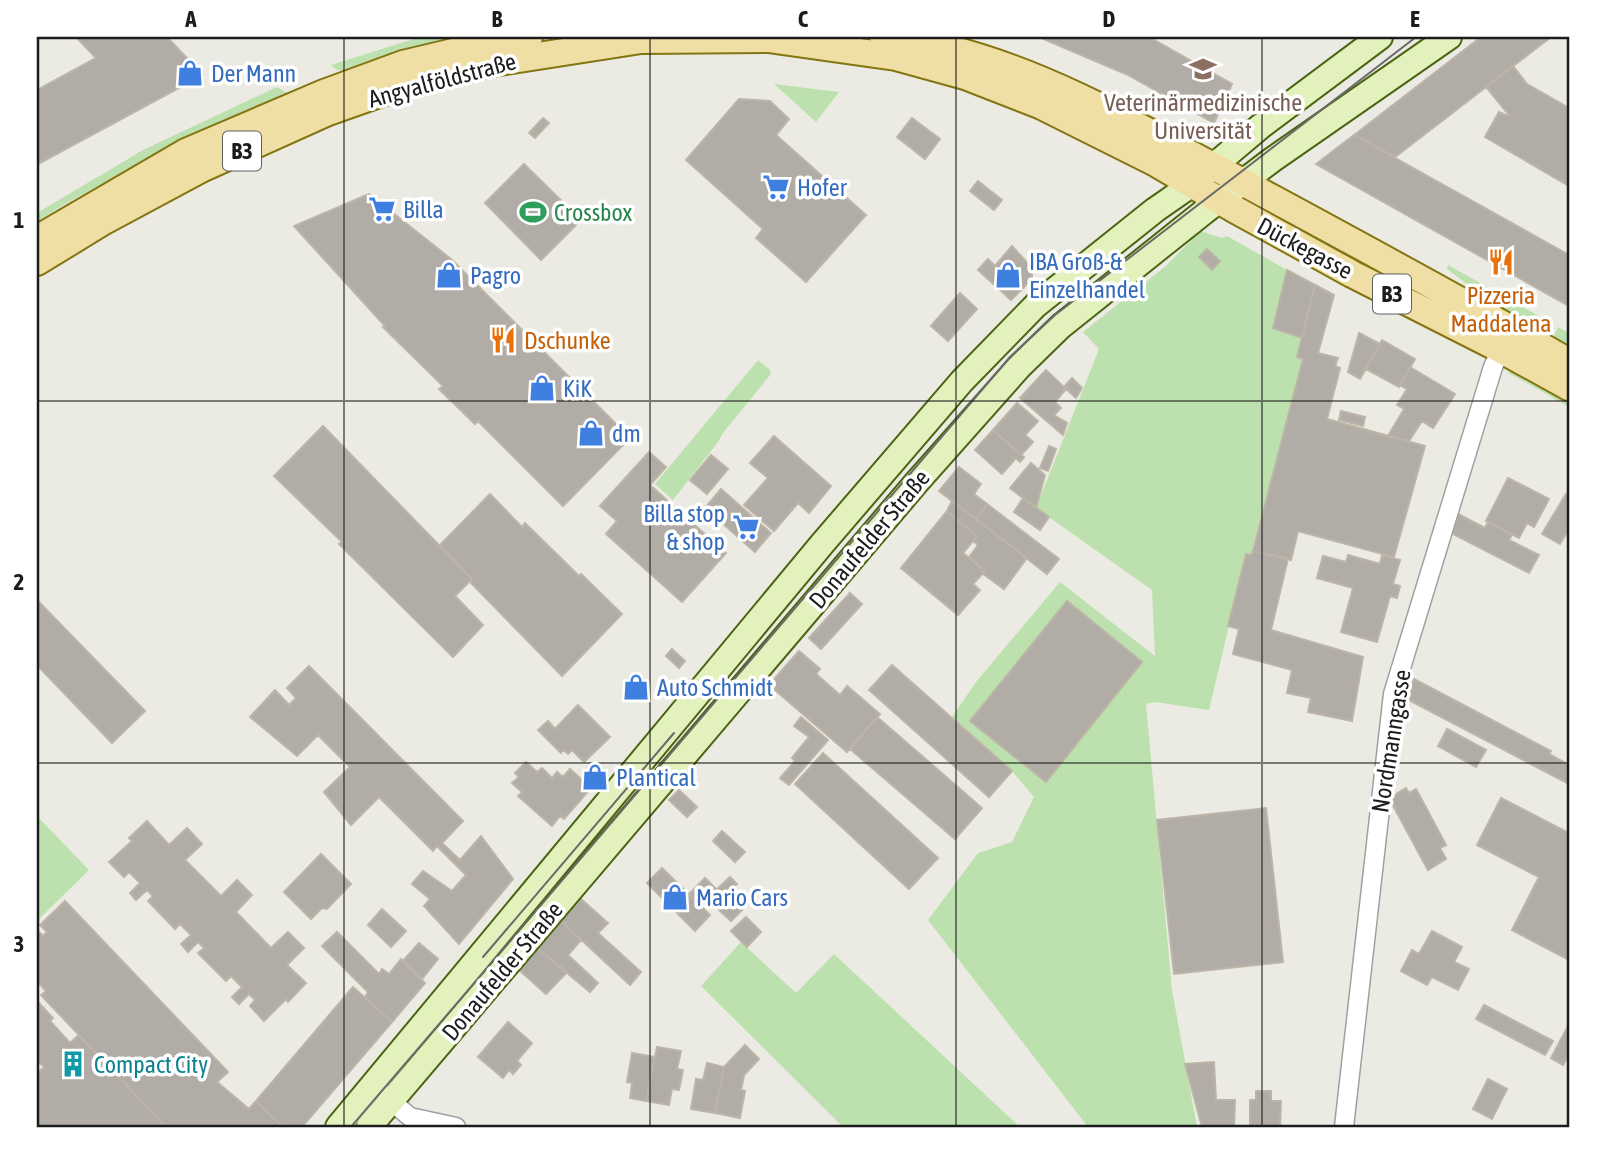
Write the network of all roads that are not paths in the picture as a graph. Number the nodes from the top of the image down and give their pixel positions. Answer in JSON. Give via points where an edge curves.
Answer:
{"nodes":[{"id":1,"x":529,"y":37,"type":"edge"},
{"id":2,"x":883,"y":37,"type":"edge"},
{"id":3,"x":1380,"y":37,"type":"edge"},
{"id":4,"x":1449,"y":37,"type":"edge"},
{"id":5,"x":1214,"y":167,"type":"junction"},
{"id":6,"x":1245,"y":183,"type":"junction"},
{"id":7,"x":1191,"y":185,"type":"junction"},
{"id":8,"x":1220,"y":201,"type":"junction"},
{"id":9,"x":37,"y":239,"type":"edge"},
{"id":10,"x":37,"y":262,"type":"edge"},
{"id":11,"x":1506,"y":339,"type":"junction"},
{"id":12,"x":1569,"y":362,"type":"edge"},
{"id":13,"x":1569,"y":387,"type":"edge"},
{"id":14,"x":382,"y":1094,"type":"junction"},
{"id":15,"x":338,"y":1127,"type":"edge"},
{"id":16,"x":369,"y":1127,"type":"edge"},
{"id":17,"x":456,"y":1127,"type":"edge"},
{"id":18,"x":1344,"y":1127,"type":"edge"}],
"edges":[{"from":1,"to":9,"type":"main road","name":"Angyalföldstraße","number":"B3","via":[[403,64],[324,93],[186,152]]},
{"from":2,"to":5,"type":"main road","number":"B3","via":[[972,55],[1061,87]]},
{"from":3,"to":5,"type":"main road","name":"Donaufelder Straße"},
{"from":4,"to":6,"type":"main road","name":"Donaufelder Straße"},
{"from":5,"to":6,"type":"main road","number":"B3"},
{"from":5,"to":7,"type":"main road","name":"Donaufelder Straße"},
{"from":6,"to":8,"type":"main road","name":"Donaufelder Straße"},
{"from":6,"to":11,"type":"main road","name":"Dückegasse","number":"B3"},
{"from":7,"to":8,"type":"main road","name":"Dückegasse","number":"B3"},
{"from":7,"to":10,"type":"main road","name":"Angyalföldstraße","number":"B3","via":[[1042,106],[965,76],[896,57],[768,39],[641,40],[494,63],[410,83],[328,112],[201,169]]},
{"from":7,"to":14,"type":"main road","name":"Donaufelder Straße","via":[[1154,209],[1036,305],[962,380],[822,544]]},
{"from":8,"to":11,"type":"main road","name":"Dückegasse","number":"B3","via":[[1352,274]]},
{"from":8,"to":14,"type":"main road","name":"Donaufelder Straße","via":[[1061,326],[1019,367]]},
{"from":11,"to":12,"type":"main road","name":"Dückegasse","number":"B3"},
{"from":11,"to":13,"type":"main road","name":"Dückegasse","number":"B3"},
{"from":11,"to":18,"type":"street","name":"Nordmanngasse","via":[[1393,694]]},
{"from":14,"to":15,"type":"main road","name":"Donaufelder Straße"},
{"from":14,"to":16,"type":"main road","name":"Donaufelder Straße"},
{"from":14,"to":17,"type":"street","via":[[410,1117]]}]}
